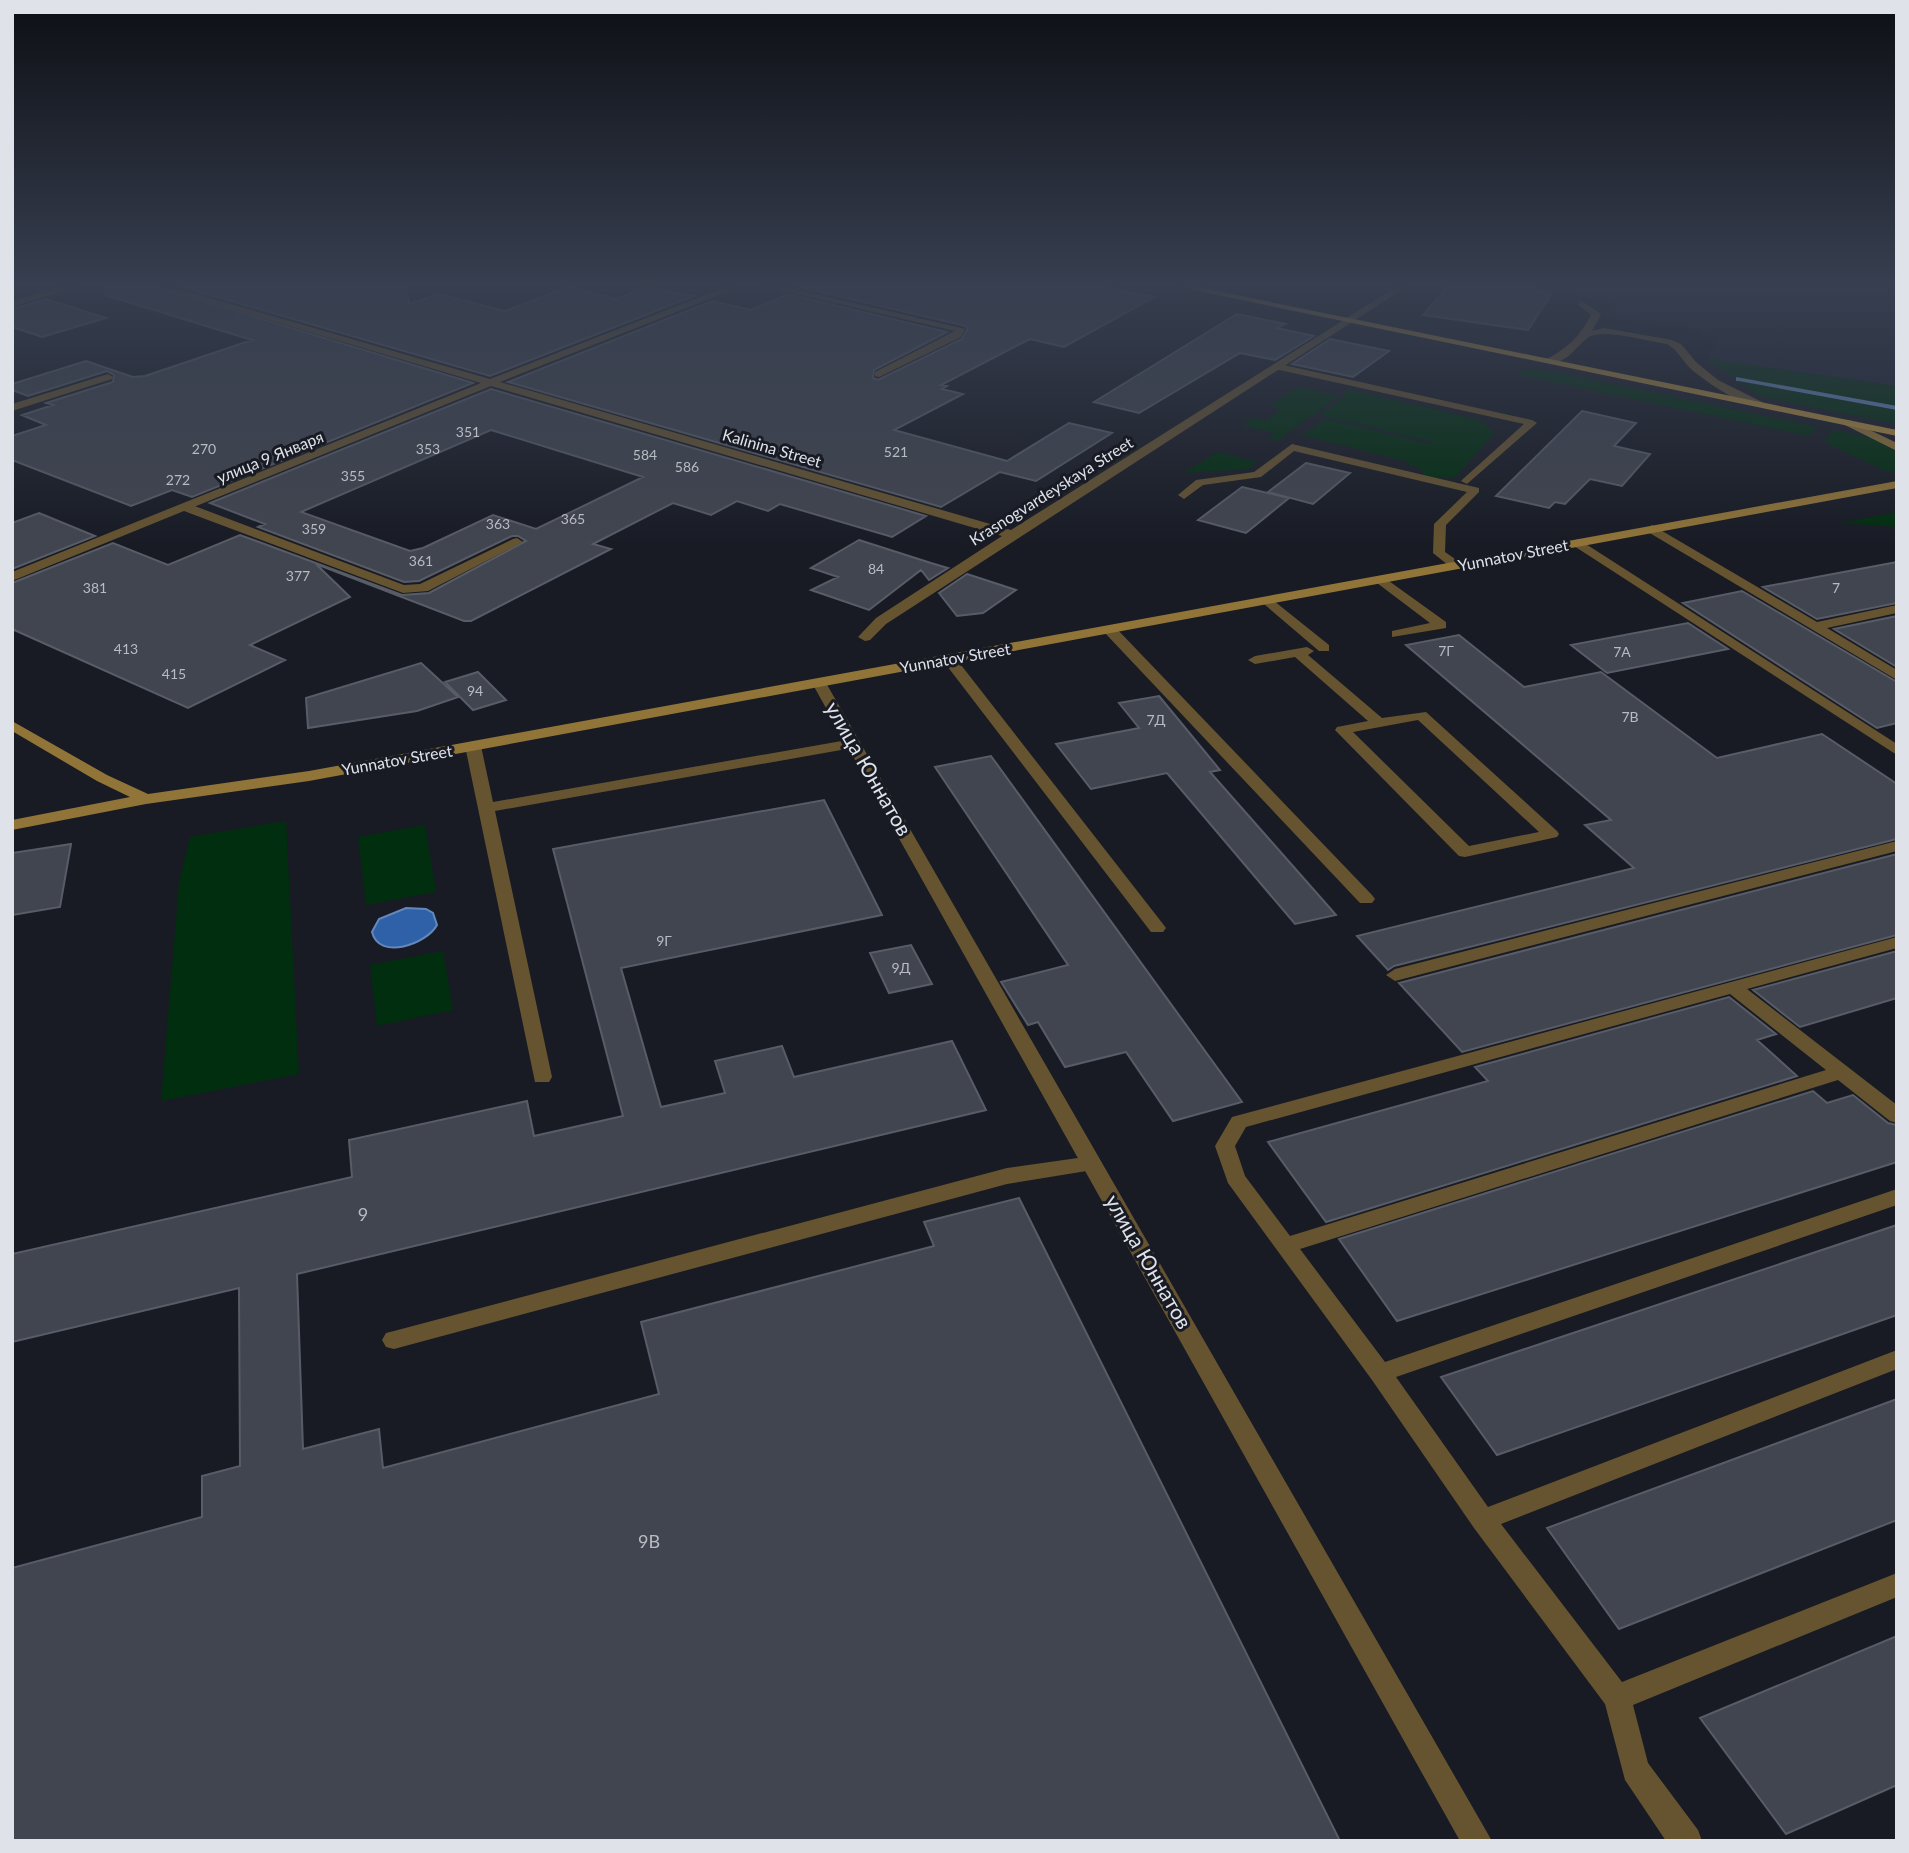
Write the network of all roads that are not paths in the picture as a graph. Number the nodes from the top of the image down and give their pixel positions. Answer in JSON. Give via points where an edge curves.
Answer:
{"nodes":[{"id":1,"x":462,"y":373,"type":"edge"},
{"id":2,"x":514,"y":373,"type":"edge"},
{"id":3,"x":1269,"y":373,"type":"edge"},
{"id":4,"x":1308,"y":373,"type":"edge"},
{"id":5,"x":1608,"y":373,"type":"edge"},
{"id":6,"x":1706,"y":373,"type":"edge"},
{"id":7,"x":108,"y":377,"type":"dead end"},
{"id":8,"x":492,"y":382,"type":"junction"},
{"id":9,"x":1763,"y":405,"type":"junction"},
{"id":10,"x":12,"y":408,"type":"edge"},
{"id":11,"x":1849,"y":423,"type":"junction"},
{"id":12,"x":1897,"y":433,"type":"edge"},
{"id":13,"x":1897,"y":448,"type":"edge"},
{"id":14,"x":1467,"y":481,"type":"dead end"},
{"id":15,"x":1897,"y":484,"type":"edge"},
{"id":16,"x":1184,"y":495,"type":"dead end"},
{"id":17,"x":188,"y":508,"type":"junction"},
{"id":18,"x":1652,"y":529,"type":"junction"},
{"id":19,"x":1010,"y":534,"type":"junction"},
{"id":20,"x":517,"y":542,"type":"dead end"},
{"id":21,"x":1578,"y":543,"type":"junction"},
{"id":22,"x":1457,"y":566,"type":"junction"},
{"id":23,"x":12,"y":577,"type":"edge"},
{"id":24,"x":1382,"y":580,"type":"junction"},
{"id":25,"x":1269,"y":600,"type":"junction"},
{"id":26,"x":1897,"y":609,"type":"edge"},
{"id":27,"x":1814,"y":627,"type":"junction"},
{"id":28,"x":1110,"y":630,"type":"junction"},
{"id":29,"x":1397,"y":634,"type":"dead end"},
{"id":30,"x":865,"y":637,"type":"dead end"},
{"id":31,"x":1298,"y":653,"type":"junction"},
{"id":32,"x":949,"y":659,"type":"junction"},
{"id":33,"x":1255,"y":660,"type":"dead end"},
{"id":34,"x":1897,"y":676,"type":"edge"},
{"id":35,"x":819,"y":683,"type":"junction"},
{"id":36,"x":1379,"y":723,"type":"junction"},
{"id":37,"x":12,"y":725,"type":"edge"},
{"id":38,"x":853,"y":744,"type":"junction"},
{"id":39,"x":473,"y":746,"type":"junction"},
{"id":40,"x":1897,"y":751,"type":"edge"},
{"id":41,"x":146,"y":799,"type":"junction"},
{"id":42,"x":486,"y":808,"type":"junction"},
{"id":43,"x":12,"y":825,"type":"edge"},
{"id":44,"x":1897,"y":846,"type":"edge"},
{"id":45,"x":1366,"y":899,"type":"dead end"},
{"id":46,"x":1157,"y":928,"type":"dead end"},
{"id":47,"x":1897,"y":942,"type":"edge"},
{"id":48,"x":1395,"y":975,"type":"dead end"},
{"id":49,"x":1734,"y":988,"type":"junction"},
{"id":50,"x":1842,"y":1072,"type":"junction"},
{"id":51,"x":542,"y":1077,"type":"dead end"},
{"id":52,"x":1897,"y":1116,"type":"edge"},
{"id":53,"x":1092,"y":1164,"type":"junction"},
{"id":54,"x":1897,"y":1196,"type":"edge"},
{"id":55,"x":1284,"y":1246,"type":"junction"},
{"id":56,"x":394,"y":1340,"type":"dead end"},
{"id":57,"x":1897,"y":1359,"type":"edge"},
{"id":58,"x":1380,"y":1373,"type":"junction"},
{"id":59,"x":1483,"y":1520,"type":"junction"},
{"id":60,"x":1897,"y":1585,"type":"edge"},
{"id":61,"x":1617,"y":1698,"type":"junction"},
{"id":62,"x":1478,"y":1841,"type":"edge"},
{"id":63,"x":1687,"y":1841,"type":"edge"}],
"edges":[{"from":1,"to":8,"type":"street","name":"Kalinina Street"},
{"from":2,"to":8,"type":"street","name":"улица 9 Января"},
{"from":3,"to":19,"type":"street","name":"Krasnogvardeyskaya Street"},
{"from":4,"to":14,"type":"street","via":[[1532,423]]},
{"from":5,"to":9,"type":"main road"},
{"from":6,"to":9,"type":"street","via":[[1731,393]]},
{"from":7,"to":10,"type":"street"},
{"from":8,"to":17,"type":"street","name":"улица 9 Января"},
{"from":8,"to":19,"type":"street","name":"Kalinina Street"},
{"from":9,"to":11,"type":"main road"},
{"from":11,"to":12,"type":"main road"},
{"from":11,"to":13,"type":"main road"},
{"from":15,"to":18,"type":"main road","name":"Yunnatov Street"},
{"from":16,"to":22,"type":"street","via":[[1200,482],[1256,475],[1292,447],[1475,490],[1440,524],[1439,553]]},
{"from":17,"to":20,"type":"street","via":[[403,589],[424,588]]},
{"from":17,"to":23,"type":"street","name":"улица 9 Января"},
{"from":18,"to":21,"type":"main road","name":"Yunnatov Street"},
{"from":18,"to":27,"type":"street"},
{"from":19,"to":30,"type":"street","name":"Krasnogvardeyskaya Street","via":[[881,621]]},
{"from":21,"to":22,"type":"main road","name":"Yunnatov Street"},
{"from":21,"to":40,"type":"street"},
{"from":22,"to":24,"type":"main road","name":"Yunnatov Street"},
{"from":24,"to":25,"type":"main road","name":"Yunnatov Street"},
{"from":24,"to":29,"type":"street","via":[[1441,625]]},
{"from":25,"to":28,"type":"main road","name":"Yunnatov Street"},
{"from":25,"to":31,"type":"street","via":[[1324,648]]},
{"from":26,"to":27,"type":"street"},
{"from":27,"to":34,"type":"street"},
{"from":28,"to":32,"type":"main road","name":"Yunnatov Street"},
{"from":28,"to":45,"type":"street"},
{"from":31,"to":33,"type":"street"},
{"from":31,"to":36,"type":"street"},
{"from":32,"to":35,"type":"main road","name":"Yunnatov Street"},
{"from":32,"to":46,"type":"street"},
{"from":35,"to":38,"type":"street","name":"улица Юннатов"},
{"from":35,"to":39,"type":"main road","name":"Yunnatov Street"},
{"from":36,"to":36,"type":"street","via":[[1342,730],[1465,852],[1551,834],[1421,715]]},
{"from":37,"to":41,"type":"main road"},
{"from":38,"to":42,"type":"street"},
{"from":38,"to":53,"type":"street","name":"улица Юннатов"},
{"from":39,"to":41,"type":"main road","name":"Yunnatov Street"},
{"from":39,"to":42,"type":"street"},
{"from":41,"to":43,"type":"main road","name":"Yunnatov Street"},
{"from":42,"to":51,"type":"street"},
{"from":44,"to":48,"type":"street"},
{"from":47,"to":49,"type":"street"},
{"from":49,"to":50,"type":"street"},
{"from":49,"to":55,"type":"street","via":[[1240,1122],[1225,1146],[1235,1178]]},
{"from":50,"to":52,"type":"street"},
{"from":50,"to":55,"type":"street"},
{"from":53,"to":56,"type":"street","via":[[1007,1176]]},
{"from":53,"to":62,"type":"street","name":"улица Юннатов"},
{"from":54,"to":58,"type":"street"},
{"from":55,"to":58,"type":"street"},
{"from":57,"to":59,"type":"street"},
{"from":58,"to":59,"type":"street"},
{"from":59,"to":61,"type":"street"},
{"from":60,"to":61,"type":"street"},
{"from":61,"to":63,"type":"street","via":[[1635,1770]]}]}
